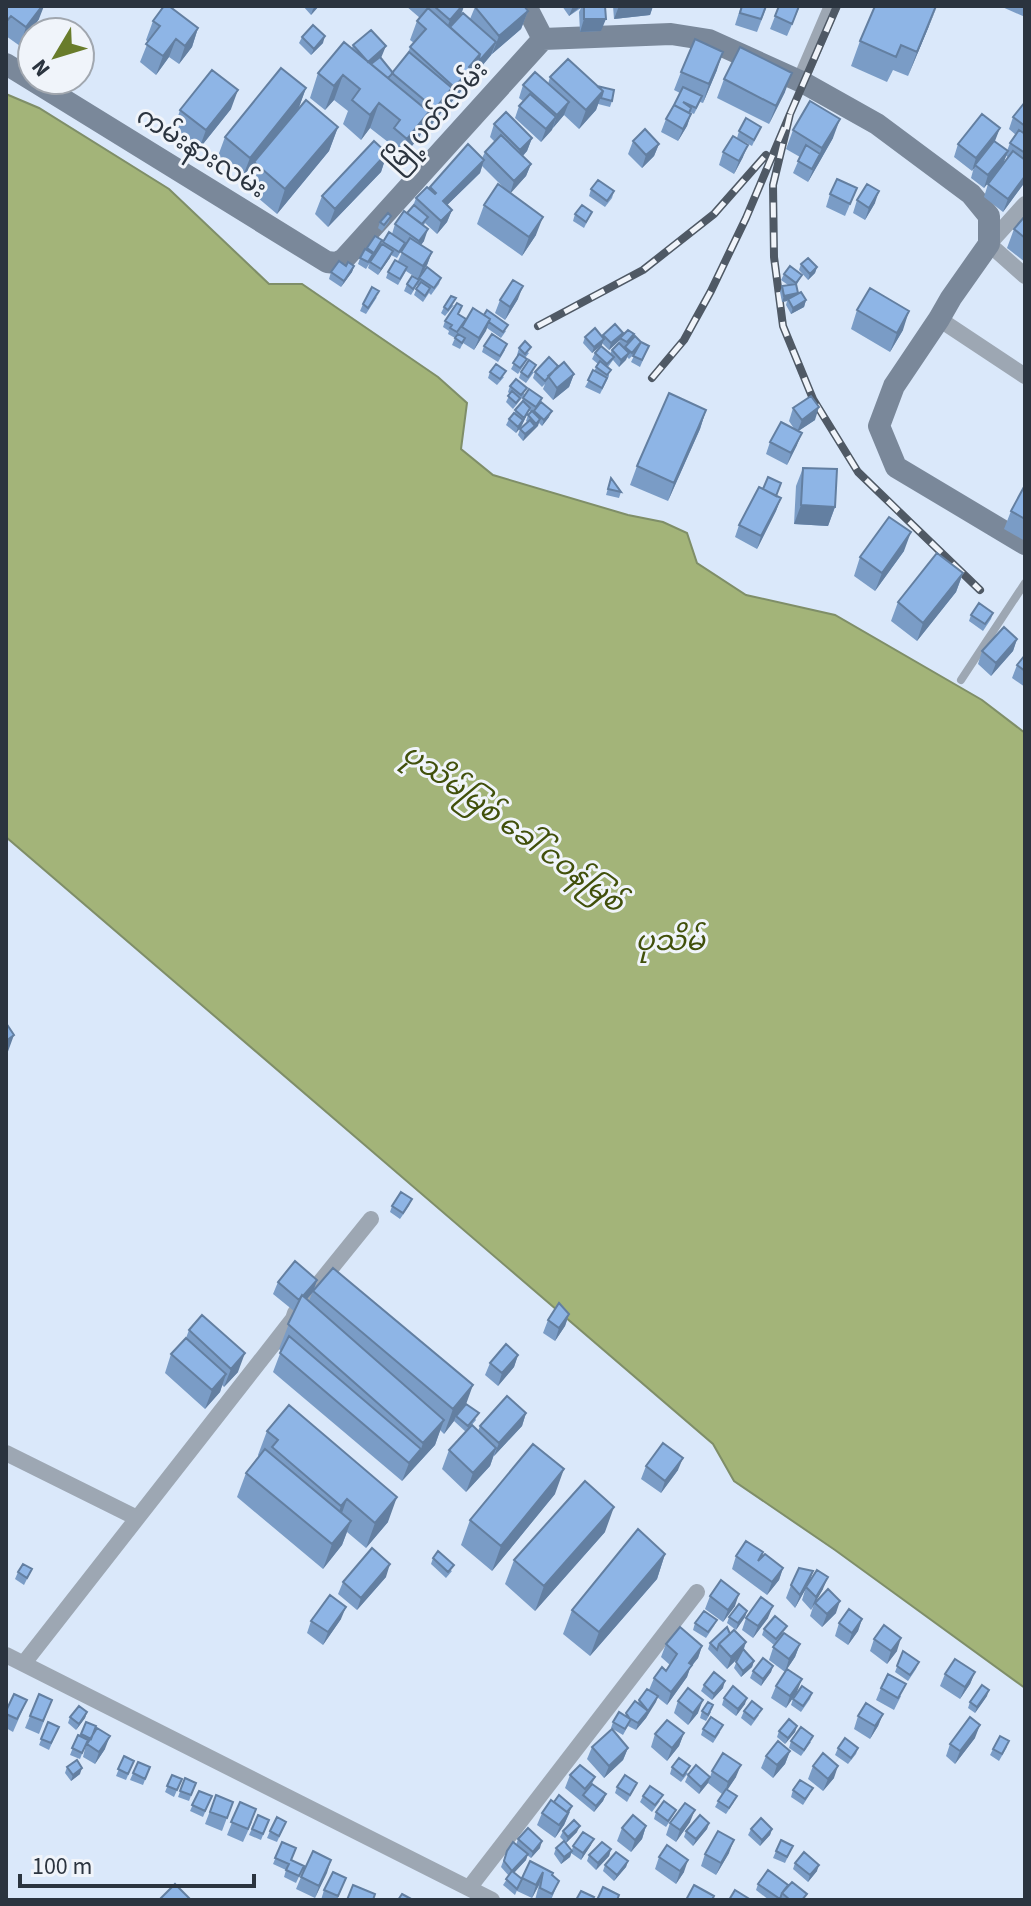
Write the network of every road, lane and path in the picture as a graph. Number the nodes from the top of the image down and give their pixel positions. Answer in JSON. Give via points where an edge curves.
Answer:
{"nodes":[{"id":1,"x":526,"y":6,"type":"edge"},
{"id":2,"x":832,"y":6,"type":"edge"},
{"id":3,"x":543,"y":39,"type":"junction"},
{"id":4,"x":800,"y":81,"type":"junction"},
{"id":5,"x":58,"y":96,"type":"edge"},
{"id":6,"x":1025,"y":204,"type":"edge"},
{"id":7,"x":989,"y":244,"type":"junction"},
{"id":8,"x":344,"y":259,"type":"joint"},
{"id":9,"x":1025,"y":276,"type":"edge"},
{"id":10,"x":939,"y":319,"type":"junction"},
{"id":11,"x":1025,"y":376,"type":"edge"},
{"id":12,"x":1025,"y":544,"type":"edge"},
{"id":13,"x":1025,"y":583,"type":"edge"},
{"id":14,"x":961,"y":680,"type":"dead end"},
{"id":15,"x":371,"y":1219,"type":"dead end"},
{"id":16,"x":6,"y":1453,"type":"edge"},
{"id":17,"x":137,"y":1518,"type":"junction"},
{"id":18,"x":697,"y":1592,"type":"dead end"},
{"id":19,"x":6,"y":1655,"type":"edge"},
{"id":20,"x":24,"y":1663,"type":"junction"},
{"id":21,"x":469,"y":1888,"type":"junction"},
{"id":22,"x":492,"y":1900,"type":"edge"}],
"edges":[{"from":1,"to":3,"type":"street"},
{"from":2,"to":4,"type":"street"},
{"from":3,"to":4,"type":"street","via":[[671,34],[697,38]]},
{"from":3,"to":8,"type":"street","name":"မြို့ပတ်လမ်း"},
{"from":4,"to":7,"type":"street","via":[[877,124],[971,194],[989,216]]},
{"from":5,"to":8,"type":"street","name":"ကမ်းနားလမ်း","via":[[327,262]]},
{"from":6,"to":7,"type":"street"},
{"from":7,"to":9,"type":"street"},
{"from":7,"to":10,"type":"street"},
{"from":10,"to":11,"type":"street"},
{"from":10,"to":12,"type":"street","via":[[894,386],[879,426],[896,467]]},
{"from":13,"to":14,"type":"lane"},
{"from":15,"to":17,"type":"street"},
{"from":16,"to":17,"type":"street"},
{"from":17,"to":20,"type":"street"},
{"from":18,"to":21,"type":"street"},
{"from":19,"to":20,"type":"street"},
{"from":20,"to":21,"type":"street"},
{"from":21,"to":22,"type":"street"}]}
